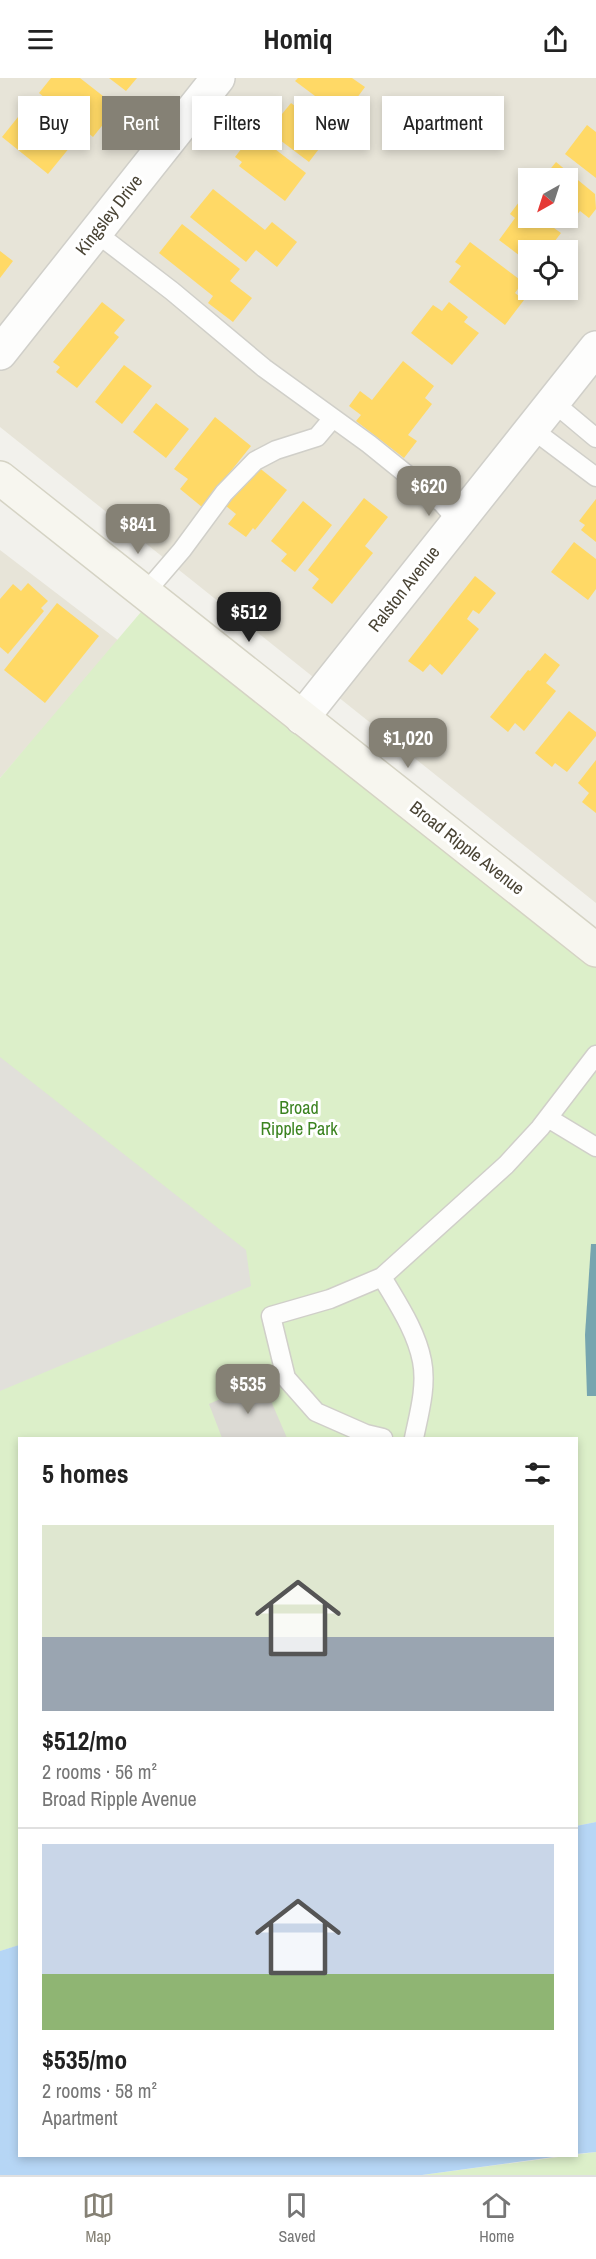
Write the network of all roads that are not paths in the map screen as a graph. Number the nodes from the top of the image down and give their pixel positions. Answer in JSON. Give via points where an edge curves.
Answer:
{"nodes":[{"id":1,"x":218,"y":78,"type":"edge"},
{"id":2,"x":95,"y":232,"type":"junction"},
{"id":3,"x":596,"y":348,"type":"edge"},
{"id":4,"x":0,"y":353,"type":"edge"},
{"id":5,"x":553,"y":402,"type":"junction"},
{"id":6,"x":333,"y":418,"type":"junction"},
{"id":7,"x":532,"y":429,"type":"junction"},
{"id":8,"x":596,"y":438,"type":"edge"},
{"id":9,"x":596,"y":477,"type":"edge"},
{"id":10,"x":0,"y":478,"type":"edge"},
{"id":11,"x":458,"y":521,"type":"junction"},
{"id":12,"x":146,"y":593,"type":"junction"},
{"id":13,"x":302,"y":718,"type":"junction"},
{"id":14,"x":596,"y":950,"type":"edge"},
{"id":15,"x":596,"y":1055,"type":"edge"},
{"id":16,"x":548,"y":1118,"type":"junction"},
{"id":17,"x":596,"y":1147,"type":"edge"},
{"id":18,"x":382,"y":1277,"type":"junction"},
{"id":19,"x":379,"y":1437,"type":"edge"},
{"id":20,"x":414,"y":1437,"type":"edge"}],
"edges":[{"from":1,"to":2,"type":"street","name":"Kingsley Drive"},
{"from":2,"to":4,"type":"street","name":"Kingsley Drive"},
{"from":2,"to":6,"type":"lane","via":[[264,368]]},
{"from":3,"to":5,"type":"street","name":"Ralston Avenue"},
{"from":5,"to":7,"type":"street","name":"Ralston Avenue"},
{"from":5,"to":8,"type":"lane"},
{"from":6,"to":11,"type":"lane","via":[[442,503]]},
{"from":6,"to":12,"type":"lane","via":[[317,437],[255,461],[224,493]]},
{"from":7,"to":9,"type":"lane"},
{"from":7,"to":11,"type":"street","name":"Ralston Avenue"},
{"from":10,"to":12,"type":"street","name":"Broad Ripple Avenue"},
{"from":11,"to":13,"type":"street","name":"Ralston Avenue"},
{"from":12,"to":13,"type":"street","name":"Broad Ripple Avenue"},
{"from":13,"to":14,"type":"street","name":"Broad Ripple Avenue"},
{"from":15,"to":16,"type":"lane"},
{"from":16,"to":17,"type":"lane"},
{"from":16,"to":18,"type":"lane","via":[[506,1165]]},
{"from":18,"to":19,"type":"lane","via":[[330,1299],[271,1316],[286,1378],[316,1412]]},
{"from":18,"to":20,"type":"lane","via":[[408,1321],[422,1361],[423,1400]]}]}
